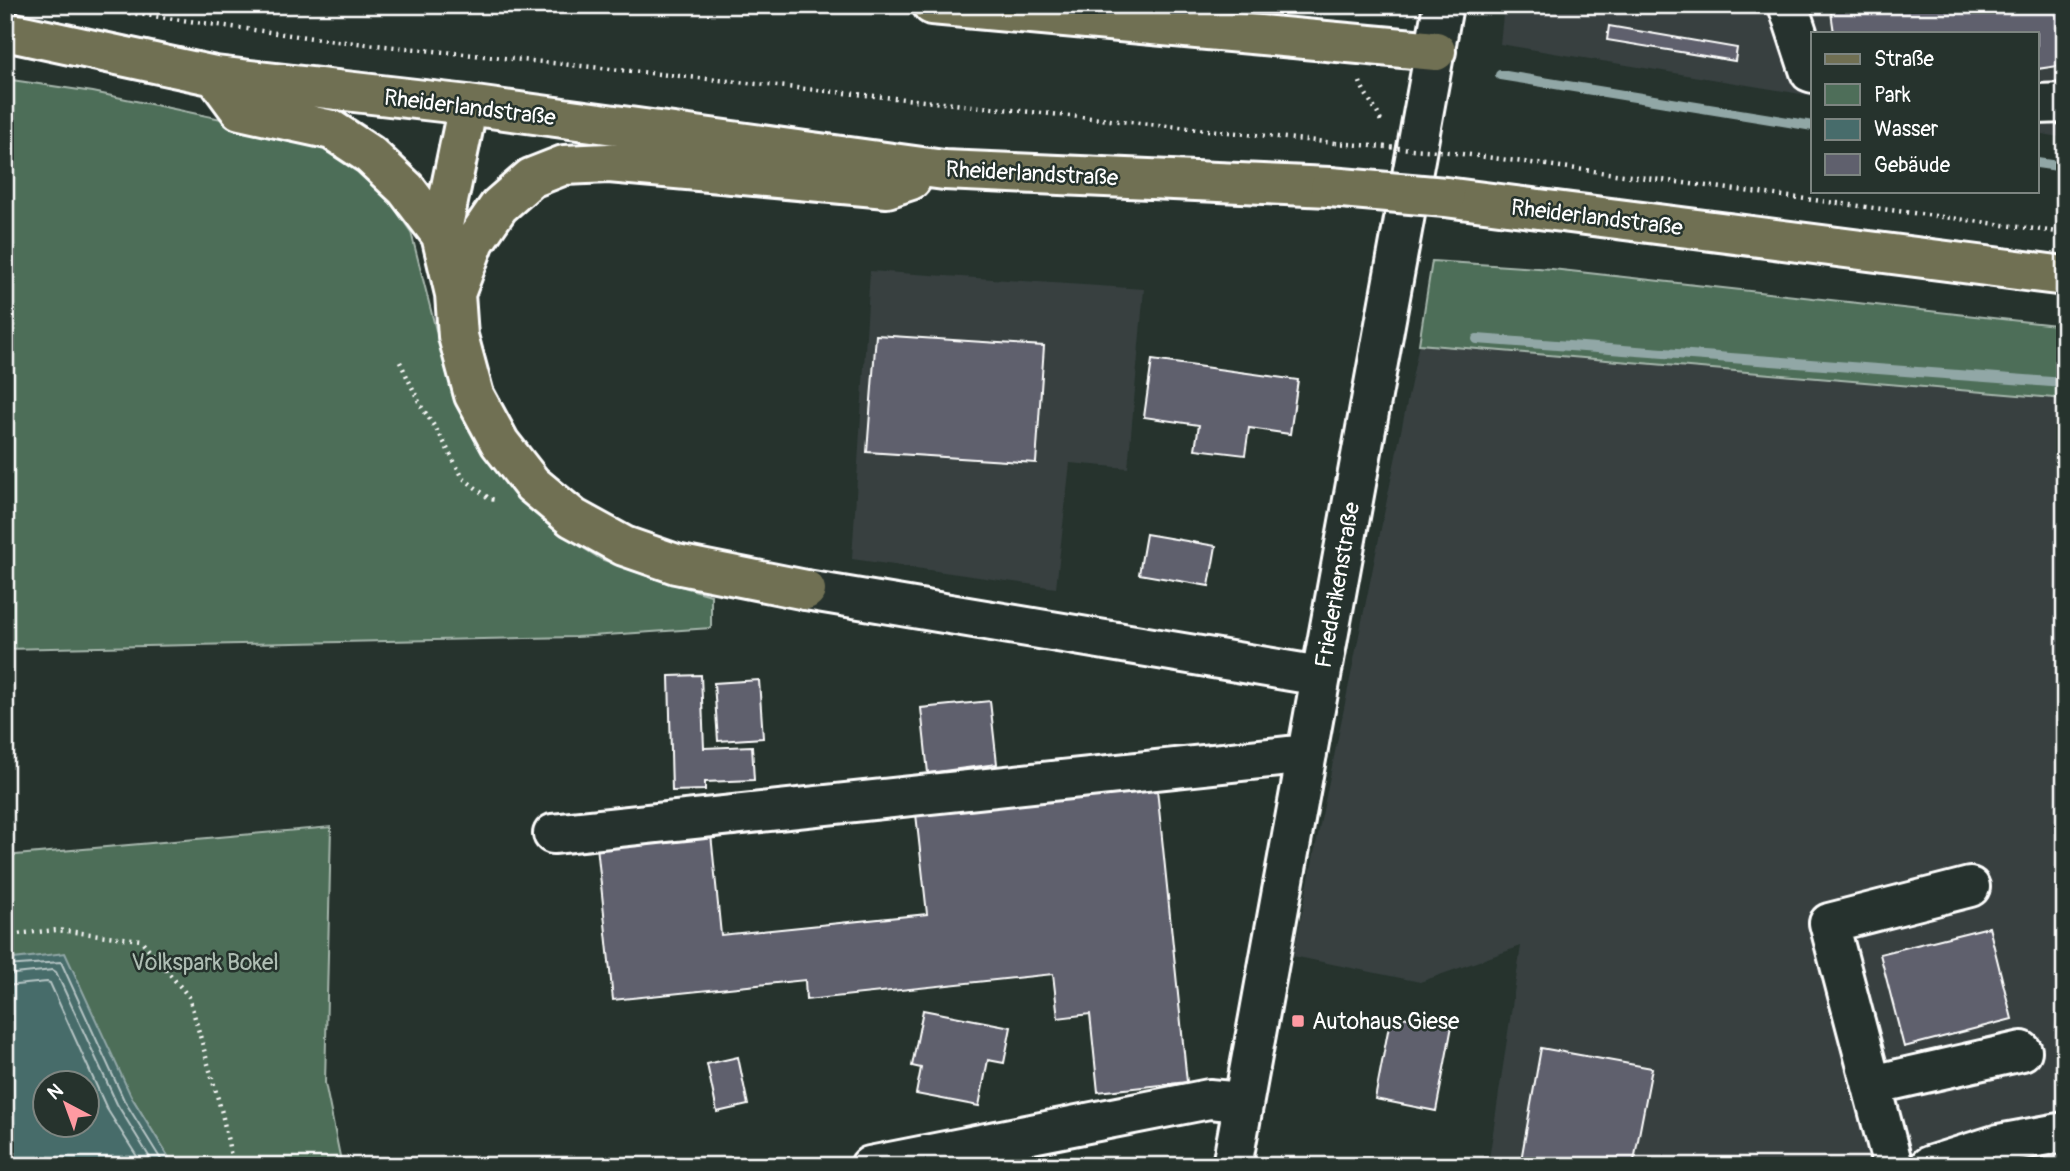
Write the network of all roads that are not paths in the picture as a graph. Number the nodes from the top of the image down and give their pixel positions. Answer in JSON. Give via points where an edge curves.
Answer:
{"nodes":[{"id":1,"x":932,"y":5,"type":"edge"},
{"id":2,"x":1443,"y":5,"type":"edge"},
{"id":3,"x":1788,"y":5,"type":"edge"},
{"id":4,"x":5,"y":31,"type":"edge"},
{"id":5,"x":1436,"y":51,"type":"junction"},
{"id":6,"x":1811,"y":72,"type":"edge"},
{"id":7,"x":215,"y":76,"type":"junction"},
{"id":8,"x":2065,"y":103,"type":"edge"},
{"id":9,"x":2038,"y":104,"type":"edge"},
{"id":10,"x":468,"y":106,"type":"junction"},
{"id":11,"x":944,"y":170,"type":"junction"},
{"id":12,"x":441,"y":235,"type":"junction"},
{"id":13,"x":2065,"y":276,"type":"edge"},
{"id":14,"x":455,"y":294,"type":"junction"},
{"id":15,"x":806,"y":590,"type":"joint"},
{"id":16,"x":1320,"y":676,"type":"junction"},
{"id":17,"x":1307,"y":754,"type":"junction"},
{"id":18,"x":553,"y":834,"type":"dead end"},
{"id":19,"x":1970,"y":887,"type":"dead end"},
{"id":20,"x":2022,"y":1051,"type":"dead end"},
{"id":21,"x":1871,"y":1084,"type":"junction"},
{"id":22,"x":1243,"y":1102,"type":"junction"},
{"id":23,"x":2065,"y":1132,"type":"edge"},
{"id":24,"x":2001,"y":1155,"type":"edge"},
{"id":25,"x":870,"y":1166,"type":"edge"},
{"id":26,"x":1232,"y":1166,"type":"edge"},
{"id":27,"x":1893,"y":1166,"type":"edge"},
{"id":28,"x":1929,"y":1166,"type":"edge"}],
"edges":[{"from":1,"to":5,"type":"main road"},
{"from":2,"to":5,"type":"street","name":"Friederikenstraße"},
{"from":3,"to":6,"type":"street"},
{"from":4,"to":7,"type":"main road","name":"Rheiderlandstraße"},
{"from":5,"to":16,"type":"street","name":"Friederikenstraße"},
{"from":7,"to":10,"type":"main road","name":"Rheiderlandstraße"},
{"from":7,"to":12,"type":"main road","via":[[240,110],[332,130],[370,155],[406,189]]},
{"from":8,"to":9,"type":"street"},
{"from":10,"to":11,"type":"main road","name":"Rheiderlandstraße"},
{"from":10,"to":12,"type":"main road"},
{"from":11,"to":13,"type":"main road","name":"Rheiderlandstraße","bridge":true,"via":[[1330,187],[1445,197]]},
{"from":11,"to":14,"type":"main road","via":[[887,188],[609,163],[564,166],[531,178],[499,206],[475,241]]},
{"from":12,"to":14,"type":"main road"},
{"from":14,"to":15,"type":"main road","via":[[458,336],[474,395],[500,443],[532,484],[573,518],[624,546],[676,564]]},
{"from":15,"to":16,"type":"street"},
{"from":16,"to":17,"type":"street","name":"Friederikenstraße"},
{"from":17,"to":18,"type":"street"},
{"from":17,"to":22,"type":"street","name":"Friederikenstraße"},
{"from":19,"to":21,"type":"street","via":[[1829,923]]},
{"from":20,"to":21,"type":"street"},
{"from":21,"to":27,"type":"street"},
{"from":22,"to":25,"type":"street","via":[[1209,1099]]},
{"from":22,"to":26,"type":"street","name":"Friederikenstraße"},
{"from":23,"to":24,"type":"street"},
{"from":24,"to":28,"type":"street"}]}
